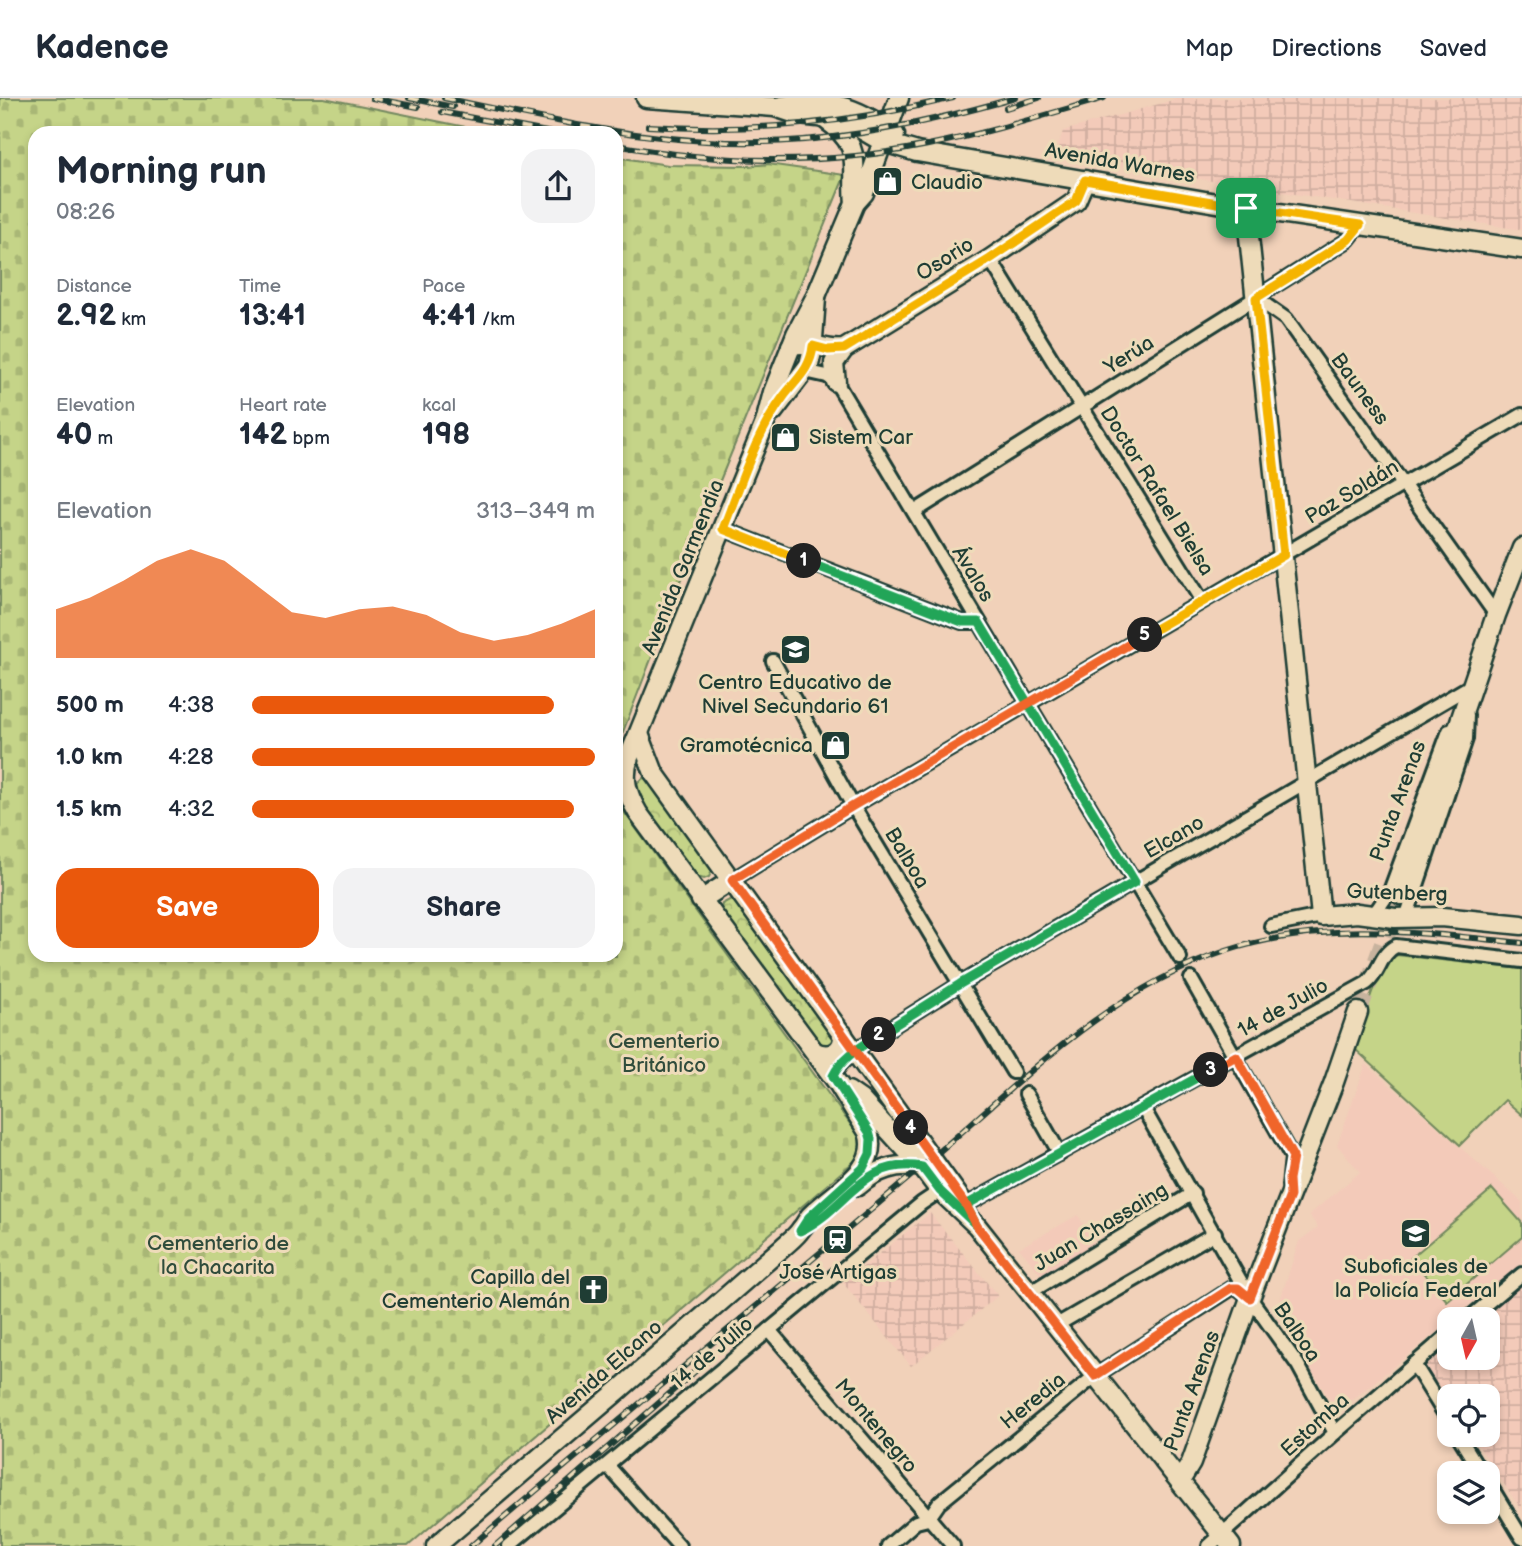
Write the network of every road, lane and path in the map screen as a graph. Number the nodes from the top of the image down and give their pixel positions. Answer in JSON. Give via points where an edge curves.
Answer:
{"nodes":[{"id":1,"x":646,"y":98,"type":"edge"},
{"id":2,"x":899,"y":98,"type":"edge"},
{"id":3,"x":829,"y":106,"type":"edge"},
{"id":4,"x":886,"y":135,"type":"junction"},
{"id":5,"x":918,"y":152,"type":"junction"},
{"id":6,"x":875,"y":163,"type":"junction"},
{"id":7,"x":1085,"y":180,"type":"junction"},
{"id":8,"x":855,"y":204,"type":"junction"},
{"id":9,"x":1246,"y":208,"type":"junction"},
{"id":10,"x":1360,"y":225,"type":"junction"},
{"id":11,"x":1522,"y":249,"type":"edge"},
{"id":12,"x":990,"y":259,"type":"junction"},
{"id":13,"x":816,"y":296,"type":"junction"},
{"id":14,"x":1256,"y":298,"type":"junction"},
{"id":15,"x":813,"y":346,"type":"junction"},
{"id":16,"x":844,"y":349,"type":"junction"},
{"id":17,"x":788,"y":354,"type":"junction"},
{"id":18,"x":805,"y":371,"type":"junction"},
{"id":19,"x":836,"y":382,"type":"junction"},
{"id":20,"x":1083,"y":408,"type":"junction"},
{"id":21,"x":1522,"y":415,"type":"edge"},
{"id":22,"x":765,"y":423,"type":"junction"},
{"id":23,"x":1404,"y":483,"type":"junction"},
{"id":24,"x":914,"y":512,"type":"junction"},
{"id":25,"x":723,"y":529,"type":"junction"},
{"id":26,"x":1522,"y":548,"type":"edge"},
{"id":27,"x":1284,"y":555,"type":"junction"},
{"id":28,"x":1202,"y":601,"type":"junction"},
{"id":29,"x":1496,"y":615,"type":"junction"},
{"id":30,"x":979,"y":622,"type":"junction"},
{"id":31,"x":773,"y":661,"type":"dead end"},
{"id":32,"x":1469,"y":693,"type":"junction"},
{"id":33,"x":1030,"y":704,"type":"junction"},
{"id":34,"x":639,"y":734,"type":"junction"},
{"id":35,"x":1306,"y":781,"type":"junction"},
{"id":36,"x":853,"y":806,"type":"junction"},
{"id":37,"x":732,"y":880,"type":"junction"},
{"id":38,"x":1135,"y":882,"type":"junction"},
{"id":39,"x":1401,"y":895,"type":"tunnel mouth"},
{"id":40,"x":701,"y":900,"type":"junction"},
{"id":41,"x":1370,"y":914,"type":"junction"},
{"id":42,"x":1321,"y":916,"type":"junction"},
{"id":43,"x":1406,"y":918,"type":"junction"},
{"id":44,"x":1522,"y":925,"type":"edge"},
{"id":45,"x":1271,"y":926,"type":"dead end"},
{"id":46,"x":1180,"y":958,"type":"dead end"},
{"id":47,"x":1522,"y":961,"type":"edge"},
{"id":48,"x":1191,"y":979,"type":"dead end"},
{"id":49,"x":960,"y":984,"type":"junction"},
{"id":50,"x":1358,"y":1012,"type":"tunnel mouth"},
{"id":51,"x":843,"y":1034,"type":"junction"},
{"id":52,"x":855,"y":1050,"type":"junction"},
{"id":53,"x":815,"y":1052,"type":"junction"},
{"id":54,"x":1236,"y":1056,"type":"junction"},
{"id":55,"x":1013,"y":1072,"type":"dead end"},
{"id":56,"x":836,"y":1081,"type":"junction"},
{"id":57,"x":1026,"y":1094,"type":"dead end"},
{"id":58,"x":1143,"y":1108,"type":"junction"},
{"id":59,"x":897,"y":1110,"type":"junction"},
{"id":60,"x":894,"y":1137,"type":"junction"},
{"id":61,"x":1060,"y":1154,"type":"junction"},
{"id":62,"x":870,"y":1167,"type":"junction"},
{"id":63,"x":922,"y":1167,"type":"junction"},
{"id":64,"x":940,"y":1191,"type":"junction"},
{"id":65,"x":1193,"y":1194,"type":"junction"},
{"id":66,"x":1290,"y":1196,"type":"junction"},
{"id":67,"x":966,"y":1205,"type":"junction"},
{"id":68,"x":977,"y":1226,"type":"junction"},
{"id":69,"x":1215,"y":1233,"type":"junction"},
{"id":70,"x":1522,"y":1274,"type":"edge"},
{"id":71,"x":1029,"y":1293,"type":"junction"},
{"id":72,"x":1250,"y":1298,"type":"junction"},
{"id":73,"x":1483,"y":1307,"type":"edge"},
{"id":74,"x":1055,"y":1326,"type":"junction"},
{"id":75,"x":769,"y":1330,"type":"junction"},
{"id":76,"x":1437,"y":1344,"type":"edge"},
{"id":77,"x":1414,"y":1364,"type":"junction"},
{"id":78,"x":1095,"y":1376,"type":"junction"},
{"id":79,"x":1437,"y":1401,"type":"edge"},
{"id":80,"x":1335,"y":1433,"type":"junction"},
{"id":81,"x":607,"y":1465,"type":"junction"},
{"id":82,"x":1180,"y":1481,"type":"junction"},
{"id":83,"x":1500,"y":1502,"type":"edge"},
{"id":84,"x":928,"y":1519,"type":"junction"},
{"id":85,"x":1522,"y":1539,"type":"edge"},
{"id":86,"x":1221,"y":1542,"type":"edge"},
{"id":87,"x":436,"y":1546,"type":"edge"},
{"id":88,"x":509,"y":1546,"type":"edge"},
{"id":89,"x":679,"y":1546,"type":"edge"},
{"id":90,"x":888,"y":1546,"type":"edge"},
{"id":91,"x":953,"y":1546,"type":"edge"},
{"id":92,"x":1516,"y":1546,"type":"edge"}],
"edges":[{"from":1,"to":3,"type":"main road","name":"Avenida Warnes","via":[[775,107],[799,100]]},
{"from":2,"to":4,"type":"main road","name":"Avenida Garmendia"},
{"from":3,"to":4,"type":"main road","name":"Avenida Warnes","via":[[849,122]]},
{"from":3,"to":8,"type":"main road","via":[[852,150]]},
{"from":4,"to":5,"type":"main road","name":"Avenida Warnes"},
{"from":4,"to":6,"type":"main road","name":"Avenida Garmendia"},
{"from":5,"to":6,"type":"main road"},
{"from":5,"to":7,"type":"main road","name":"Avenida Warnes"},
{"from":6,"to":8,"type":"main road","name":"Avenida Garmendia"},
{"from":7,"to":9,"type":"main road","name":"Avenida Warnes"},
{"from":7,"to":12,"type":"main road","name":"Osorio","via":[[1076,201]]},
{"from":8,"to":13,"type":"main road","name":"Avenida Garmendia"},
{"from":9,"to":10,"type":"main road","name":"Avenida Warnes"},
{"from":9,"to":14,"type":"main road"},
{"from":10,"to":11,"type":"main road","name":"Avenida Warnes"},
{"from":10,"to":14,"type":"street","name":"Yerúa","via":[[1348,240]]},
{"from":12,"to":16,"type":"main road","name":"Osorio"},
{"from":12,"to":20,"type":"street","name":"Doctor Rafael Bielsa"},
{"from":13,"to":15,"type":"main road","name":"Avenida Garmendia"},
{"from":13,"to":17,"type":"main road","name":"Avenida Garmendia"},
{"from":14,"to":20,"type":"street","name":"Yerúa"},
{"from":14,"to":23,"type":"street","name":"Bauness","via":[[1286,319]]},
{"from":14,"to":27,"type":"main road"},
{"from":15,"to":16,"type":"main road"},
{"from":15,"to":17,"type":"main road","via":[[802,343]]},
{"from":15,"to":18,"type":"main road","name":"Avenida Garmendia"},
{"from":16,"to":19,"type":"main road","via":[[834,363]]},
{"from":17,"to":18,"type":"main road","via":[[793,370]]},
{"from":17,"to":22,"type":"main road","name":"Avenida Garmendia"},
{"from":18,"to":19,"type":"street"},
{"from":18,"to":22,"type":"main road","name":"Avenida Garmendia"},
{"from":19,"to":24,"type":"street","name":"Ávalos"},
{"from":20,"to":24,"type":"street","name":"Yerúa"},
{"from":20,"to":28,"type":"street","name":"Doctor Rafael Bielsa"},
{"from":21,"to":23,"type":"street","name":"Paz Soldán"},
{"from":22,"to":25,"type":"main road","name":"Avenida Garmendia"},
{"from":23,"to":27,"type":"street","name":"Paz Soldán"},
{"from":23,"to":29,"type":"street","name":"Bauness"},
{"from":24,"to":30,"type":"street","name":"Ávalos"},
{"from":25,"to":30,"type":"street","via":[[962,622]]},
{"from":25,"to":34,"type":"main road","name":"Avenida Garmendia"},
{"from":26,"to":29,"type":"main road","name":"Punta Arenas"},
{"from":27,"to":28,"type":"street","name":"Paz Soldán"},
{"from":27,"to":35,"type":"main road"},
{"from":28,"to":33,"type":"street","name":"Paz Soldán"},
{"from":29,"to":32,"type":"main road","name":"Punta Arenas"},
{"from":30,"to":33,"type":"street","name":"Ávalos"},
{"from":31,"to":36,"type":"street","name":"Balboa"},
{"from":32,"to":35,"type":"street","name":"Elcano"},
{"from":32,"to":39,"type":"main road","name":"Punta Arenas"},
{"from":32,"to":41,"type":"street","name":"Punta Arenas","via":[[1447,734],[1390,891]]},
{"from":32,"to":43,"type":"street","name":"Punta Arenas","via":[[1466,739]]},
{"from":33,"to":36,"type":"street","name":"Paz Soldán"},
{"from":33,"to":38,"type":"street","name":"Ávalos"},
{"from":34,"to":37,"type":"main road","via":[[654,773]]},
{"from":34,"to":40,"type":"main road","name":"Avenida Garmendia","via":[[626,767],[631,802]]},
{"from":35,"to":38,"type":"street","name":"Elcano"},
{"from":35,"to":42,"type":"main road"},
{"from":36,"to":37,"type":"street","name":"Paz Soldán"},
{"from":36,"to":49,"type":"street","name":"Balboa"},
{"from":37,"to":40,"type":"main road"},
{"from":37,"to":51,"type":"main road"},
{"from":38,"to":46,"type":"street","name":"Ávalos"},
{"from":38,"to":49,"type":"street","name":"Elcano"},
{"from":40,"to":53,"type":"main road"},
{"from":41,"to":42,"type":"main road","name":"Gutenberg"},
{"from":41,"to":43,"type":"main road","name":"Gutenberg"},
{"from":42,"to":45,"type":"street","name":"Gutenberg"},
{"from":43,"to":44,"type":"main road","name":"Gutenberg"},
{"from":47,"to":54,"type":"street","name":"14 de Julio","via":[[1396,946],[1362,986]]},
{"from":48,"to":54,"type":"street"},
{"from":49,"to":52,"type":"street","name":"Elcano"},
{"from":49,"to":55,"type":"street","name":"Balboa"},
{"from":50,"to":66,"type":"main road","name":"Punta Arenas"},
{"from":51,"to":52,"type":"main road"},
{"from":51,"to":53,"type":"main road","via":[[835,1052],[825,1056]]},
{"from":52,"to":56,"type":"street","name":"Elcano","via":[[840,1065]]},
{"from":52,"to":59,"type":"main road"},
{"from":53,"to":56,"type":"main road"},
{"from":54,"to":58,"type":"street","name":"14 de Julio"},
{"from":54,"to":66,"type":"street","name":"Punta Arenas","via":[[1293,1157]]},
{"from":56,"to":60,"type":"main road"},
{"from":56,"to":62,"type":"main road","via":[[869,1132]]},
{"from":57,"to":61,"type":"street"},
{"from":58,"to":61,"type":"street","name":"14 de Julio"},
{"from":58,"to":65,"type":"street","name":"Balboa"},
{"from":59,"to":60,"type":"main road"},
{"from":59,"to":67,"type":"main road"},
{"from":60,"to":62,"type":"main road","name":"Avenida Elcano","via":[[885,1157]]},
{"from":60,"to":63,"type":"main road"},
{"from":61,"to":67,"type":"street","name":"14 de Julio"},
{"from":62,"to":63,"type":"main road"},
{"from":62,"to":87,"type":"main road","name":"Avenida Elcano","via":[[621,1390]]},
{"from":63,"to":64,"type":"main road"},
{"from":64,"to":68,"type":"main road"},
{"from":64,"to":75,"type":"street","name":"14 de Julio"},
{"from":65,"to":69,"type":"street","name":"Balboa"},
{"from":65,"to":71,"type":"street","name":"Juan Chassaing"},
{"from":66,"to":72,"type":"main road","name":"Punta Arenas"},
{"from":67,"to":68,"type":"main road"},
{"from":68,"to":71,"type":"main road"},
{"from":69,"to":72,"type":"street","name":"Balboa"},
{"from":69,"to":74,"type":"street"},
{"from":70,"to":73,"type":"street"},
{"from":71,"to":74,"type":"main road"},
{"from":72,"to":78,"type":"street","name":"Heredia","via":[[1231,1288]]},
{"from":72,"to":80,"type":"street","name":"Balboa","via":[[1298,1365]]},
{"from":72,"to":82,"type":"main road","name":"Punta Arenas","via":[[1191,1464]]},
{"from":74,"to":78,"type":"main road"},
{"from":75,"to":81,"type":"street","name":"14 de Julio"},
{"from":75,"to":84,"type":"street","name":"Montenegro"},
{"from":76,"to":77,"type":"street","name":"Estomba"},
{"from":77,"to":79,"type":"street"},
{"from":77,"to":80,"type":"street","name":"Estomba"},
{"from":78,"to":82,"type":"main road"},
{"from":78,"to":84,"type":"street","name":"Heredia","via":[[939,1503]]},
{"from":80,"to":86,"type":"street","name":"Estomba"},
{"from":81,"to":88,"type":"street","name":"14 de Julio"},
{"from":81,"to":89,"type":"street"},
{"from":82,"to":86,"type":"main road"},
{"from":83,"to":85,"type":"street"},
{"from":84,"to":90,"type":"street","name":"Heredia","via":[[916,1522]]},
{"from":84,"to":91,"type":"street","name":"Montenegro"},
{"from":85,"to":92,"type":"street"}]}
